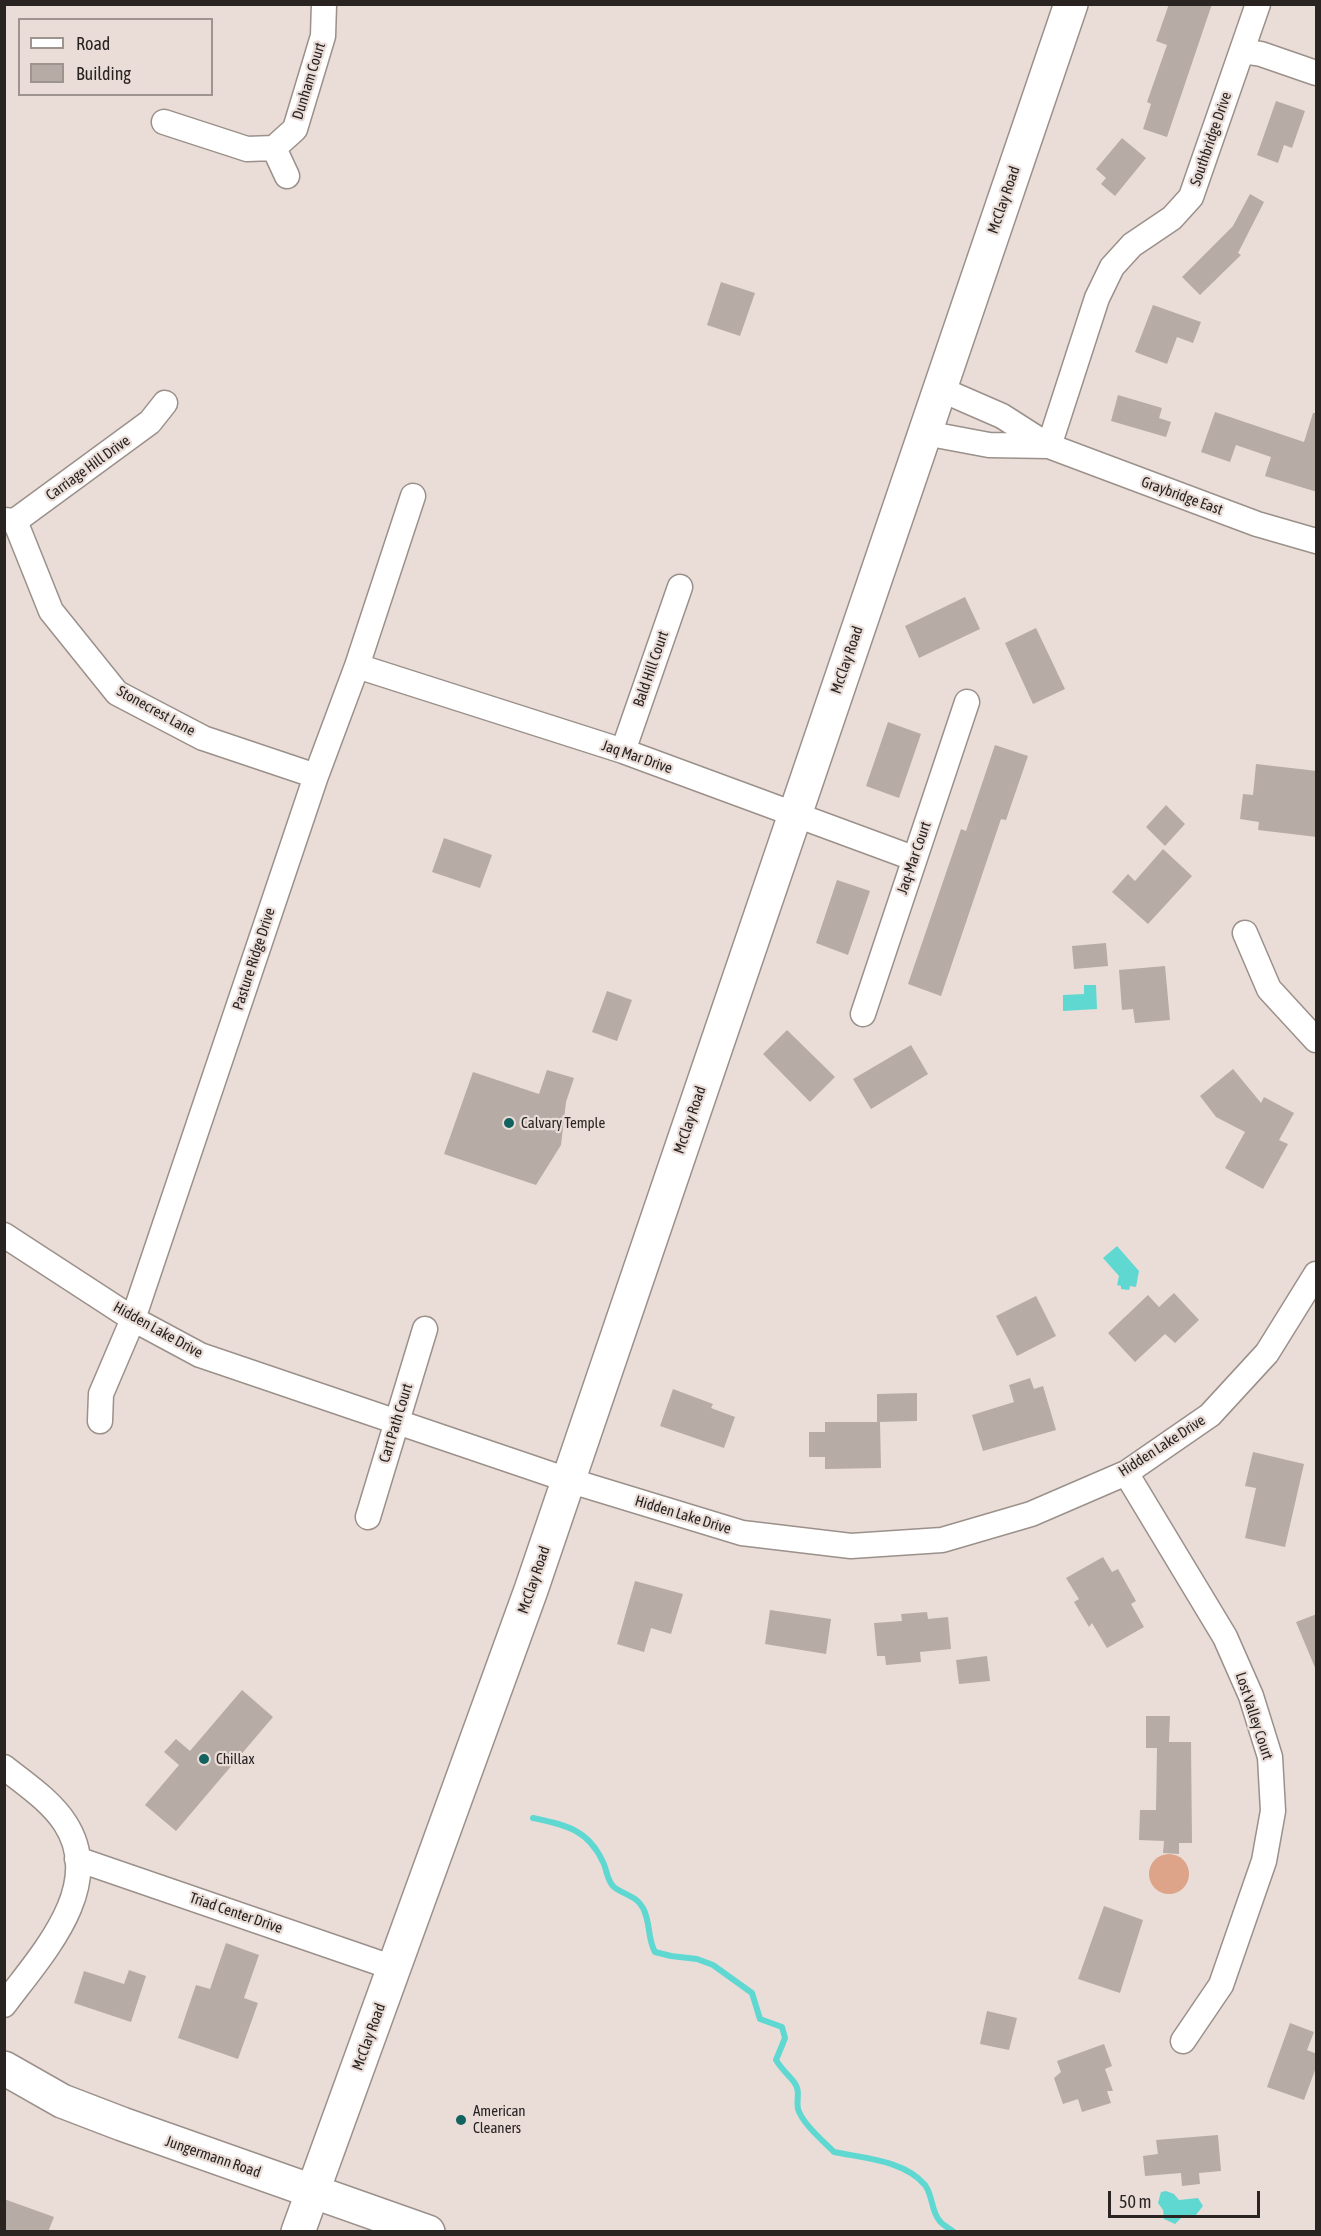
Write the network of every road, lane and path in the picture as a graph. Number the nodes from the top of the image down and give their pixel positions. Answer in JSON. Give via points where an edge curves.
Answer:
{"nodes":[{"id":1,"x":324,"y":4,"type":"edge"},
{"id":2,"x":1071,"y":4,"type":"edge"},
{"id":3,"x":1258,"y":4,"type":"edge"},
{"id":4,"x":1242,"y":51,"type":"junction"},
{"id":5,"x":1317,"y":73,"type":"edge"},
{"id":6,"x":164,"y":122,"type":"dead end"},
{"id":7,"x":274,"y":148,"type":"junction"},
{"id":8,"x":287,"y":176,"type":"dead end"},
{"id":9,"x":940,"y":389,"type":"junction"},
{"id":10,"x":165,"y":403,"type":"dead end"},
{"id":11,"x":925,"y":433,"type":"junction"},
{"id":12,"x":1049,"y":447,"type":"junction"},
{"id":13,"x":413,"y":496,"type":"dead end"},
{"id":14,"x":10,"y":520,"type":"edge"},
{"id":15,"x":1317,"y":541,"type":"edge"},
{"id":16,"x":680,"y":587,"type":"dead end"},
{"id":17,"x":357,"y":666,"type":"junction"},
{"id":18,"x":967,"y":702,"type":"dead end"},
{"id":19,"x":623,"y":751,"type":"junction"},
{"id":20,"x":316,"y":776,"type":"junction"},
{"id":21,"x":795,"y":813,"type":"junction"},
{"id":22,"x":914,"y":858,"type":"junction"},
{"id":23,"x":1245,"y":933,"type":"dead end"},
{"id":24,"x":863,"y":1014,"type":"dead end"},
{"id":25,"x":1317,"y":1041,"type":"edge"},
{"id":26,"x":4,"y":1235,"type":"edge"},
{"id":27,"x":1317,"y":1274,"type":"edge"},
{"id":28,"x":133,"y":1319,"type":"junction"},
{"id":29,"x":425,"y":1329,"type":"dead end"},
{"id":30,"x":396,"y":1420,"type":"junction"},
{"id":31,"x":100,"y":1421,"type":"dead end"},
{"id":32,"x":1126,"y":1473,"type":"junction"},
{"id":33,"x":568,"y":1480,"type":"junction"},
{"id":34,"x":368,"y":1517,"type":"dead end"},
{"id":35,"x":4,"y":1767,"type":"edge"},
{"id":36,"x":77,"y":1859,"type":"junction"},
{"id":37,"x":394,"y":1968,"type":"junction"},
{"id":38,"x":4,"y":2005,"type":"edge"},
{"id":39,"x":1183,"y":2042,"type":"dead end"},
{"id":40,"x":4,"y":2068,"type":"edge"},
{"id":41,"x":312,"y":2192,"type":"junction"},
{"id":42,"x":298,"y":2232,"type":"edge"},
{"id":43,"x":429,"y":2232,"type":"edge"}],
"edges":[{"from":1,"to":7,"type":"street","name":"Dunham Court","via":[[323,36],[295,129]]},
{"from":2,"to":9,"type":"main road","name":"McClay Road"},
{"from":3,"to":4,"type":"street","name":"Southbridge Drive"},
{"from":4,"to":5,"type":"street"},
{"from":4,"to":12,"type":"street","name":"Southbridge Drive","via":[[1191,196],[1172,218],[1132,245],[1112,267],[1097,298]]},
{"from":6,"to":7,"type":"street","via":[[247,150]]},
{"from":7,"to":8,"type":"street"},
{"from":9,"to":11,"type":"main road","name":"McClay Road"},
{"from":9,"to":12,"type":"street","name":"Graybridge East","via":[[1002,416]]},
{"from":10,"to":14,"type":"street","name":"Carriage Hill Drive","via":[[150,422]]},
{"from":11,"to":12,"type":"street","name":"Graybridge East","via":[[989,445]]},
{"from":11,"to":21,"type":"main road","name":"McClay Road"},
{"from":12,"to":15,"type":"street","name":"Graybridge East","via":[[1257,524]]},
{"from":13,"to":17,"type":"street","name":"Pasture Ridge Drive"},
{"from":14,"to":20,"type":"street","name":"Stonecrest Lane","via":[[51,610],[117,693],[203,738]]},
{"from":16,"to":19,"type":"street","name":"Bald Hill Court"},
{"from":17,"to":19,"type":"street","name":"Jaq Mar Drive"},
{"from":17,"to":20,"type":"street","name":"Pasture Ridge Drive"},
{"from":18,"to":22,"type":"street","name":"Jaq-Mar Court"},
{"from":19,"to":21,"type":"street","name":"Jaq Mar Drive"},
{"from":20,"to":28,"type":"street","name":"Pasture Ridge Drive"},
{"from":21,"to":22,"type":"street","name":"Jaq Mar Drive"},
{"from":21,"to":33,"type":"main road","name":"McClay Road"},
{"from":22,"to":24,"type":"street","name":"Jaq-Mar Court"},
{"from":23,"to":25,"type":"street","via":[[1269,989]]},
{"from":26,"to":28,"type":"street","name":"Hidden Lake Drive"},
{"from":27,"to":32,"type":"street","name":"Hidden Lake Drive","via":[[1268,1353],[1218,1407]]},
{"from":28,"to":30,"type":"street","name":"Hidden Lake Drive","via":[[200,1355]]},
{"from":28,"to":31,"type":"street","name":"Pasture Ridge Drive","via":[[101,1394]]},
{"from":29,"to":30,"type":"street","name":"Cart Path Court"},
{"from":30,"to":33,"type":"street","name":"Hidden Lake Drive"},
{"from":30,"to":34,"type":"street","name":"Cart Path Court"},
{"from":32,"to":33,"type":"street","name":"Hidden Lake Drive","via":[[1031,1514],[942,1540],[851,1546],[742,1533]]},
{"from":32,"to":39,"type":"street","name":"Lost Valley Court","via":[[1225,1637],[1251,1696],[1270,1757],[1273,1811],[1264,1861],[1221,1985]]},
{"from":33,"to":37,"type":"main road","name":"McClay Road"},
{"from":35,"to":36,"type":"street","via":[[65,1822]]},
{"from":36,"to":37,"type":"street","name":"Triad Center Drive"},
{"from":36,"to":38,"type":"street","via":[[76,1888],[66,1916]]},
{"from":37,"to":41,"type":"main road","name":"McClay Road"},
{"from":40,"to":41,"type":"main road","name":"Jungermann Road","via":[[62,2101]]},
{"from":41,"to":42,"type":"main road","name":"McClay Road"},
{"from":41,"to":43,"type":"main road","name":"Jungermann Road"}]}
